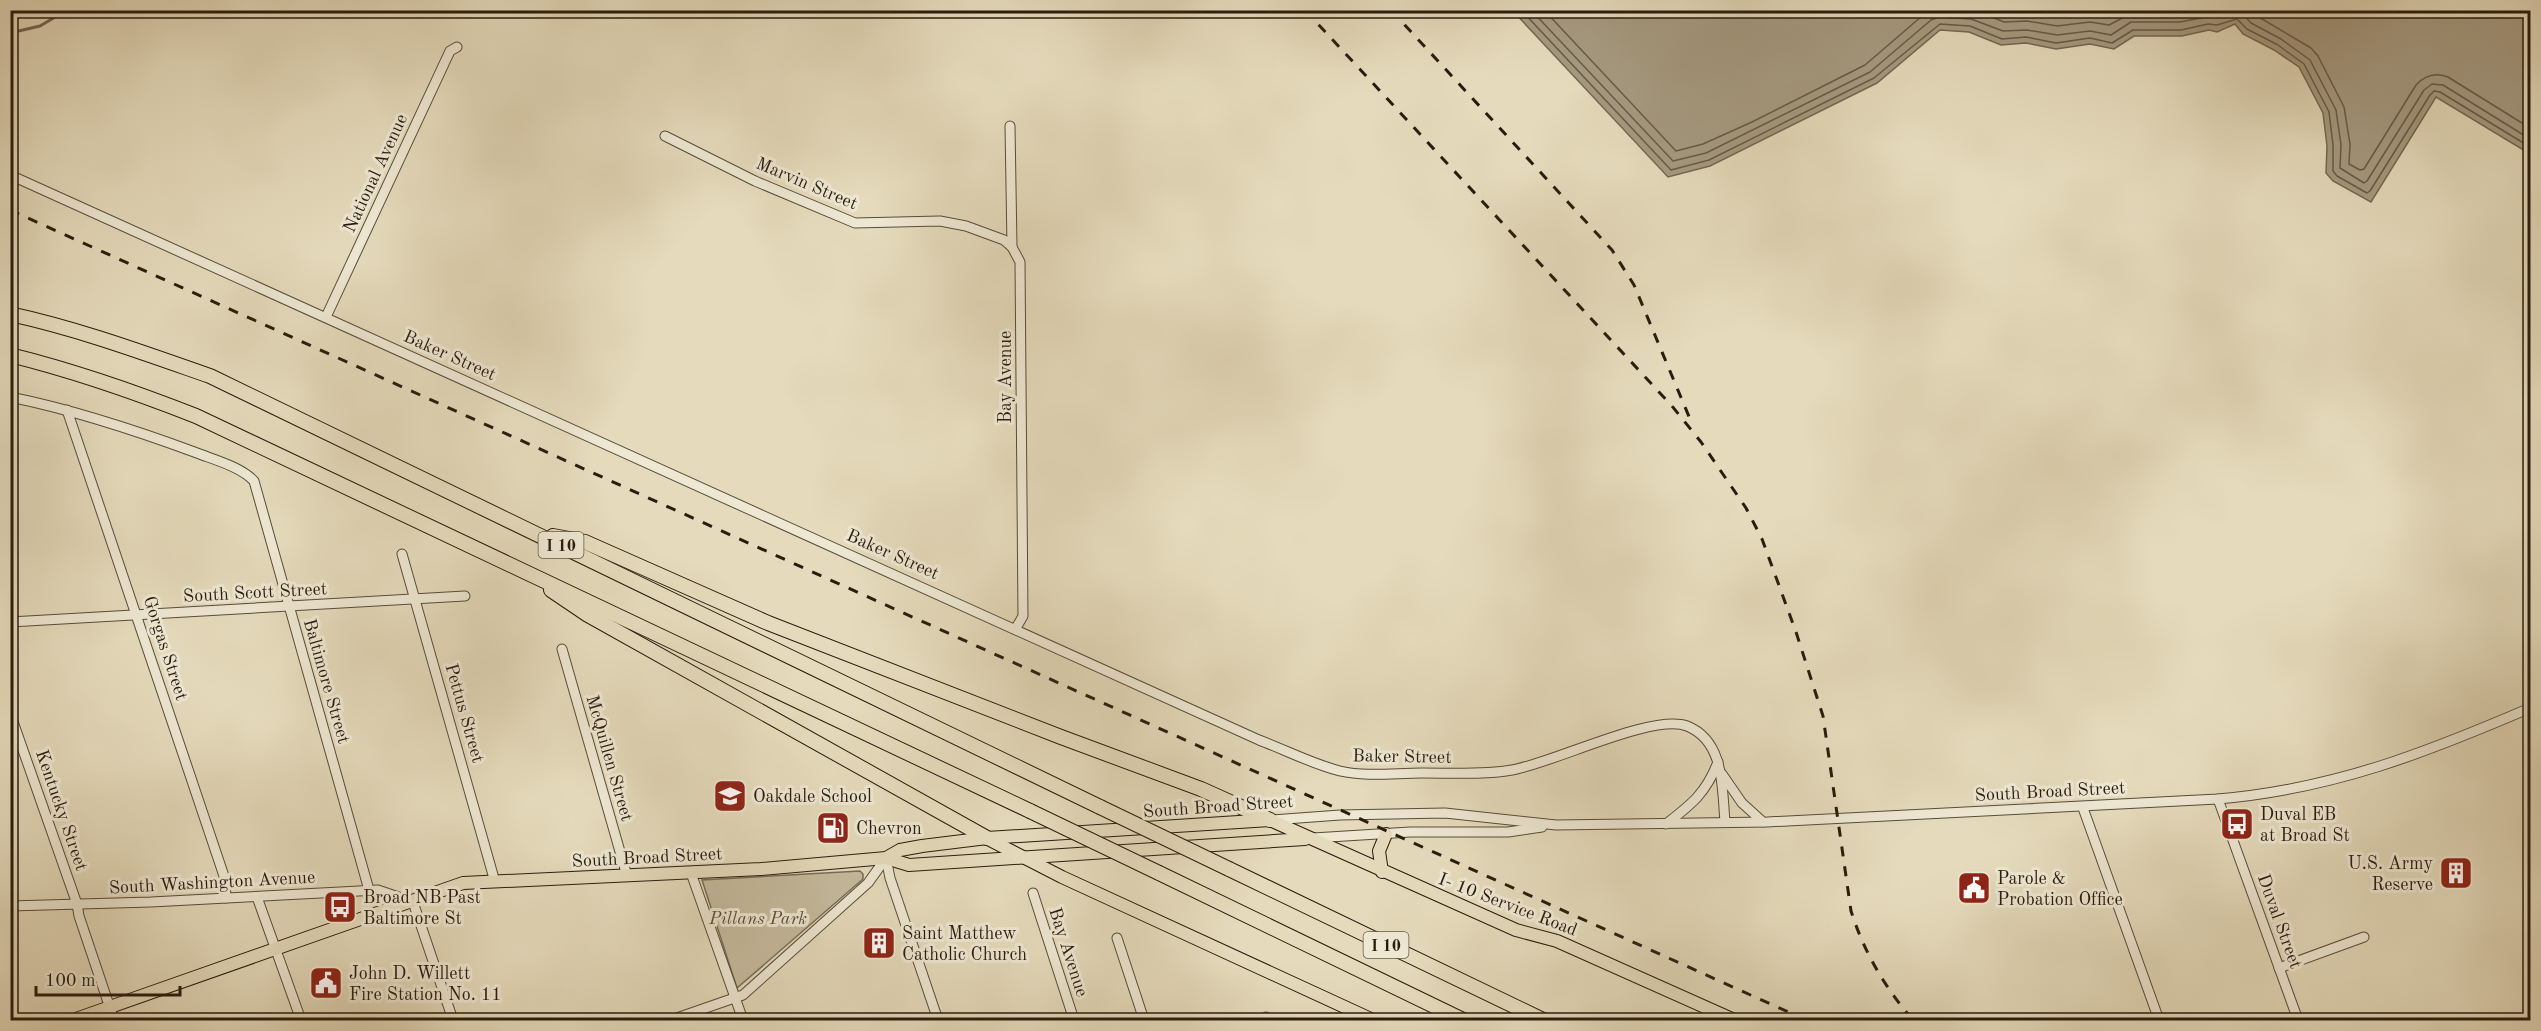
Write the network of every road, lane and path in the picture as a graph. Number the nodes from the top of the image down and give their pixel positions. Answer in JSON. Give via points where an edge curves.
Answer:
{"nodes":[{"id":1,"x":457,"y":47,"type":"dead end"},
{"id":2,"x":1010,"y":126,"type":"dead end"},
{"id":3,"x":665,"y":136,"type":"dead end"},
{"id":4,"x":10,"y":175,"type":"edge"},
{"id":5,"x":1012,"y":247,"type":"junction"},
{"id":6,"x":10,"y":314,"type":"edge"},
{"id":7,"x":326,"y":318,"type":"junction"},
{"id":8,"x":10,"y":356,"type":"edge"},
{"id":9,"x":10,"y":397,"type":"edge"},
{"id":10,"x":68,"y":410,"type":"junction"},
{"id":11,"x":536,"y":533,"type":"junction"},
{"id":12,"x":402,"y":554,"type":"dead end"},
{"id":13,"x":518,"y":566,"type":"junction"},
{"id":14,"x":465,"y":596,"type":"dead end"},
{"id":15,"x":416,"y":600,"type":"junction"},
{"id":16,"x":289,"y":607,"type":"junction"},
{"id":17,"x":138,"y":615,"type":"junction"},
{"id":18,"x":10,"y":622,"type":"edge"},
{"id":19,"x":1016,"y":628,"type":"junction"},
{"id":20,"x":562,"y":649,"type":"dead end"},
{"id":21,"x":2530,"y":708,"type":"edge"},
{"id":22,"x":10,"y":713,"type":"edge"},
{"id":23,"x":1718,"y":762,"type":"junction"},
{"id":24,"x":1721,"y":773,"type":"junction"},
{"id":25,"x":2218,"y":800,"type":"junction"},
{"id":26,"x":2084,"y":808,"type":"junction"},
{"id":27,"x":1270,"y":820,"type":"junction"},
{"id":28,"x":1725,"y":822,"type":"junction"},
{"id":29,"x":1763,"y":822,"type":"junction"},
{"id":30,"x":1666,"y":824,"type":"junction"},
{"id":31,"x":1556,"y":825,"type":"junction"},
{"id":32,"x":1386,"y":834,"type":"junction"},
{"id":33,"x":987,"y":838,"type":"junction"},
{"id":34,"x":1309,"y":838,"type":"junction"},
{"id":35,"x":1022,"y":857,"type":"junction"},
{"id":36,"x":886,"y":858,"type":"junction"},
{"id":37,"x":1382,"y":872,"type":"junction"},
{"id":38,"x":692,"y":873,"type":"junction"},
{"id":39,"x":627,"y":876,"type":"junction"},
{"id":40,"x":495,"y":882,"type":"junction"},
{"id":41,"x":369,"y":890,"type":"junction"},
{"id":42,"x":1033,"y":893,"type":"dead end"},
{"id":43,"x":257,"y":897,"type":"junction"},
{"id":44,"x":226,"y":898,"type":"junction"},
{"id":45,"x":413,"y":902,"type":"junction"},
{"id":46,"x":77,"y":904,"type":"junction"},
{"id":47,"x":10,"y":906,"type":"edge"},
{"id":48,"x":2364,"y":937,"type":"dead end"},
{"id":49,"x":1117,"y":938,"type":"dead end"},
{"id":50,"x":276,"y":950,"type":"junction"},
{"id":51,"x":2279,"y":968,"type":"junction"},
{"id":52,"x":736,"y":998,"type":"junction"},
{"id":53,"x":109,"y":1008,"type":"junction"},
{"id":54,"x":73,"y":1020,"type":"edge"},
{"id":55,"x":114,"y":1020,"type":"edge"},
{"id":56,"x":301,"y":1020,"type":"edge"},
{"id":57,"x":453,"y":1020,"type":"edge"},
{"id":58,"x":671,"y":1020,"type":"edge"},
{"id":59,"x":743,"y":1020,"type":"edge"},
{"id":60,"x":938,"y":1020,"type":"edge"},
{"id":61,"x":1074,"y":1020,"type":"edge"},
{"id":62,"x":1144,"y":1020,"type":"edge"},
{"id":63,"x":1373,"y":1020,"type":"edge"},
{"id":64,"x":1463,"y":1020,"type":"edge"},
{"id":65,"x":1543,"y":1020,"type":"edge"},
{"id":66,"x":1734,"y":1020,"type":"edge"},
{"id":67,"x":2158,"y":1020,"type":"edge"},
{"id":68,"x":2298,"y":1020,"type":"edge"}],
"edges":[{"from":1,"to":7,"type":"street","name":"National Avenue","via":[[450,51]]},
{"from":2,"to":5,"type":"street","name":"Bay Avenue"},
{"from":3,"to":5,"type":"street","name":"Marvin Street","via":[[755,181],[855,223],[940,221],[966,226],[1004,240]]},
{"from":4,"to":7,"type":"street","name":"Baker Street"},
{"from":5,"to":19,"type":"street","name":"Bay Avenue","via":[[1020,262],[1023,616]]},
{"from":6,"to":11,"type":"highway","number":"I 10","via":[[44,321],[210,376]]},
{"from":7,"to":19,"type":"street","name":"Baker Street"},
{"from":8,"to":13,"type":"highway","number":"I 10","via":[[79,373],[196,416]]},
{"from":9,"to":10,"type":"street"},
{"from":10,"to":16,"type":"street","name":"Baltimore Street","via":[[135,430],[249,475],[254,481]]},
{"from":10,"to":17,"type":"street","name":"Gorgas Street"},
{"from":11,"to":27,"type":"highway","via":[[585,542],[768,623],[1201,789]]},
{"from":11,"to":65,"type":"highway","number":"I 10","bridge":true},
{"from":12,"to":15,"type":"street","name":"Pettus Street"},
{"from":13,"to":33,"type":"highway","via":[[588,615]]},
{"from":13,"to":64,"type":"highway","number":"I 10","bridge":true},
{"from":14,"to":15,"type":"street","name":"South Scott Street"},
{"from":15,"to":16,"type":"street","name":"South Scott Street"},
{"from":15,"to":40,"type":"street","name":"Pettus Street"},
{"from":16,"to":17,"type":"street","name":"South Scott Street"},
{"from":16,"to":41,"type":"street","name":"Baltimore Street"},
{"from":17,"to":18,"type":"street","name":"South Scott Street"},
{"from":17,"to":44,"type":"street","name":"Gorgas Street","via":[[225,879]]},
{"from":19,"to":23,"type":"street","name":"Baker Street","via":[[1259,740],[1341,771],[1368,774],[1512,770],[1672,723],[1698,733]]},
{"from":20,"to":39,"type":"street","name":"McQuillen Street"},
{"from":21,"to":25,"type":"street","name":"South Broad Street","via":[[2370,771],[2289,791]]},
{"from":22,"to":46,"type":"street","name":"Kentucky Street"},
{"from":23,"to":24,"type":"street","name":"Baker Street"},
{"from":23,"to":30,"type":"street","via":[[1701,796]]},
{"from":24,"to":28,"type":"street","name":"Baker Street"},
{"from":24,"to":29,"type":"street","via":[[1742,803]]},
{"from":25,"to":26,"type":"street","name":"South Broad Street"},
{"from":25,"to":51,"type":"street","name":"Duval Street"},
{"from":26,"to":29,"type":"street","name":"South Broad Street"},
{"from":26,"to":67,"type":"street"},
{"from":27,"to":31,"type":"street","name":"South Broad Street","via":[[1445,813]]},
{"from":27,"to":33,"type":"main road","name":"South Broad Street"},
{"from":27,"to":34,"type":"main road","name":"I- 10 Service Road"},
{"from":28,"to":29,"type":"street","name":"South Broad Street"},
{"from":28,"to":30,"type":"street","name":"South Broad Street"},
{"from":30,"to":31,"type":"street","name":"South Broad Street"},
{"from":31,"to":32,"type":"street","name":"South Broad Street","via":[[1508,832]]},
{"from":32,"to":34,"type":"street","name":"South Broad Street"},
{"from":32,"to":37,"type":"main road","via":[[1379,851]]},
{"from":33,"to":35,"type":"main road"},
{"from":33,"to":36,"type":"main road","name":"South Broad Street","via":[[900,850]]},
{"from":34,"to":35,"type":"main road","name":"South Broad Street"},
{"from":34,"to":37,"type":"main road","name":"I- 10 Service Road"},
{"from":35,"to":36,"type":"main road","name":"South Broad Street","via":[[909,865]]},
{"from":35,"to":63,"type":"main road"},
{"from":36,"to":38,"type":"main road","name":"South Broad Street"},
{"from":36,"to":52,"type":"street","via":[[868,883]]},
{"from":36,"to":60,"type":"street"},
{"from":37,"to":66,"type":"main road","name":"I- 10 Service Road","via":[[1516,930],[1557,941]]},
{"from":38,"to":39,"type":"main road","name":"South Broad Street"},
{"from":38,"to":52,"type":"street"},
{"from":39,"to":40,"type":"main road","name":"South Broad Street"},
{"from":40,"to":45,"type":"main road","name":"South Broad Street","via":[[463,883]]},
{"from":41,"to":43,"type":"street","name":"South Washington Avenue"},
{"from":41,"to":45,"type":"street","name":"South Washington Avenue"},
{"from":42,"to":61,"type":"street","name":"Bay Avenue"},
{"from":43,"to":44,"type":"street","name":"South Washington Avenue"},
{"from":43,"to":50,"type":"street"},
{"from":44,"to":46,"type":"street","name":"South Washington Avenue"},
{"from":45,"to":50,"type":"main road","name":"South Broad Street"},
{"from":45,"to":57,"type":"street"},
{"from":46,"to":47,"type":"street","name":"South Washington Avenue"},
{"from":46,"to":53,"type":"street","name":"Kentucky Street"},
{"from":48,"to":51,"type":"street"},
{"from":49,"to":62,"type":"street"},
{"from":50,"to":53,"type":"main road","name":"South Broad Street"},
{"from":50,"to":56,"type":"street"},
{"from":51,"to":68,"type":"street","name":"Duval Street"},
{"from":52,"to":58,"type":"street"},
{"from":52,"to":59,"type":"street"},
{"from":53,"to":54,"type":"main road","name":"South Broad Street"},
{"from":53,"to":55,"type":"street","name":"Kentucky Street"}]}
